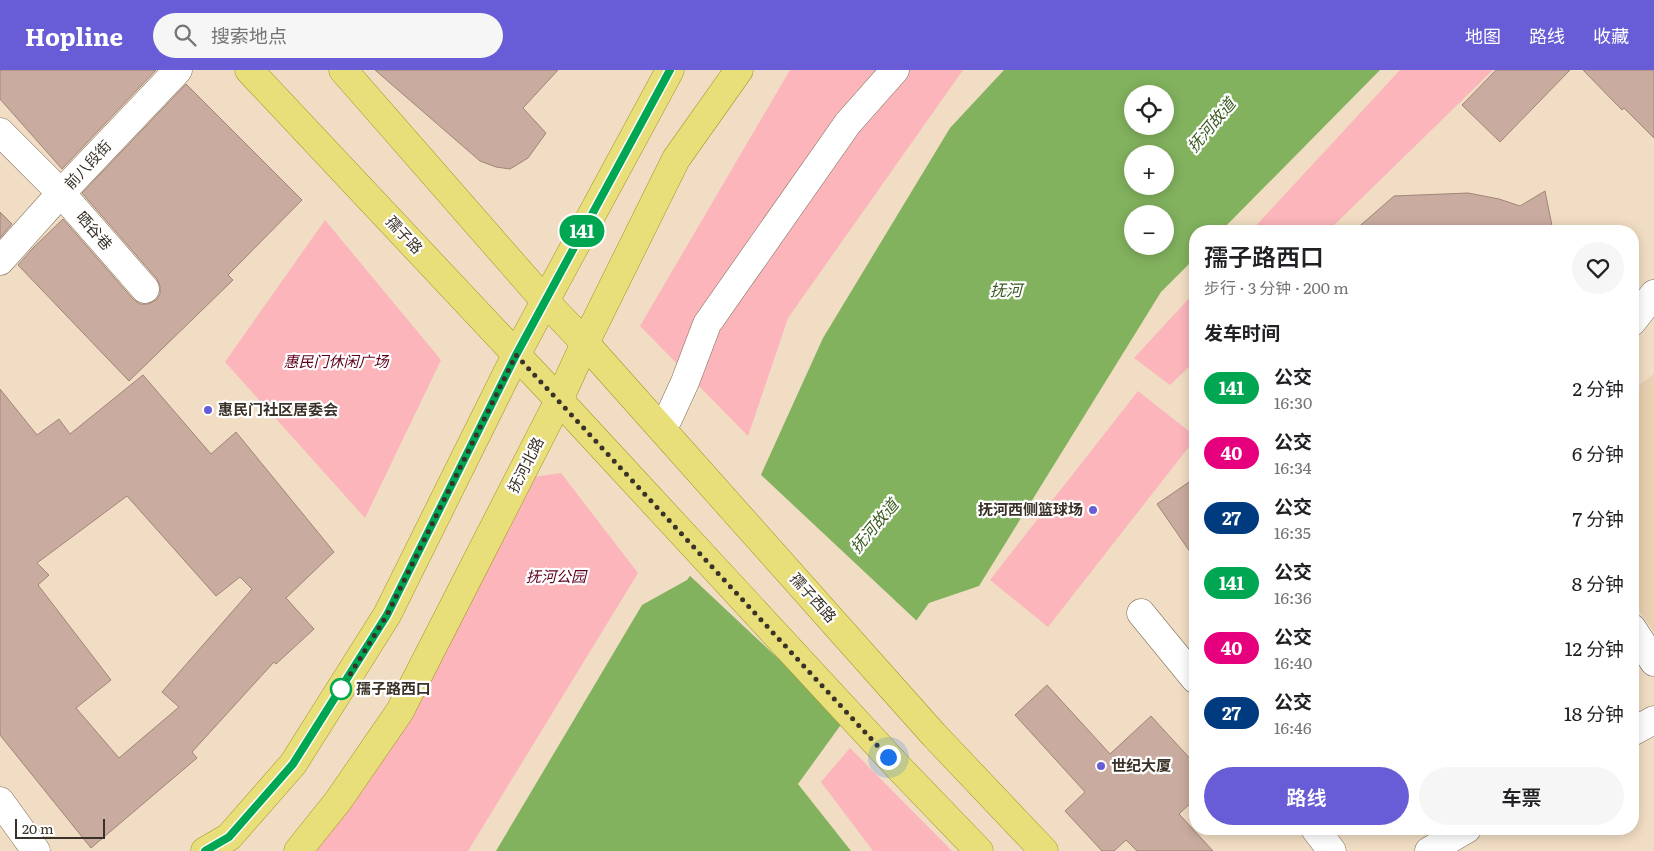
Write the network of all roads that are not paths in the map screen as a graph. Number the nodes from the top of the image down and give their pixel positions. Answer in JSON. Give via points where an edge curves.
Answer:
{"nodes":[{"id":1,"x":178,"y":70,"type":"edge"},
{"id":2,"x":249,"y":70,"type":"edge"},
{"id":3,"x":342,"y":70,"type":"edge"},
{"id":4,"x":670,"y":70,"type":"edge"},
{"id":5,"x":739,"y":70,"type":"edge"},
{"id":6,"x":895,"y":70,"type":"edge"},
{"id":7,"x":0,"y":132,"type":"edge"},
{"id":8,"x":61,"y":193,"type":"junction"},
{"id":9,"x":0,"y":261,"type":"edge"},
{"id":10,"x":145,"y":288,"type":"dead end"},
{"id":11,"x":1654,"y":294,"type":"edge"},
{"id":12,"x":545,"y":301,"type":"junction"},
{"id":13,"x":1639,"y":313,"type":"edge"},
{"id":14,"x":584,"y":343,"type":"junction"},
{"id":15,"x":516,"y":355,"type":"junction"},
{"id":16,"x":558,"y":400,"type":"junction"},
{"id":17,"x":668,"y":419,"type":"dead end"},
{"id":18,"x":1142,"y":613,"type":"dead end"},
{"id":19,"x":1639,"y":639,"type":"edge"},
{"id":20,"x":1654,"y":662,"type":"edge"},
{"id":21,"x":1189,"y":672,"type":"edge"},
{"id":22,"x":1654,"y":720,"type":"edge"},
{"id":23,"x":1639,"y":728,"type":"edge"},
{"id":24,"x":0,"y":801,"type":"edge"},
{"id":25,"x":1320,"y":835,"type":"edge"},
{"id":26,"x":1457,"y":835,"type":"edge"},
{"id":27,"x":36,"y":851,"type":"edge"},
{"id":28,"x":205,"y":851,"type":"edge"},
{"id":29,"x":298,"y":851,"type":"edge"},
{"id":30,"x":979,"y":851,"type":"edge"},
{"id":31,"x":1044,"y":851,"type":"edge"},
{"id":32,"x":1332,"y":851,"type":"edge"},
{"id":33,"x":1429,"y":851,"type":"edge"}],
"edges":[{"from":1,"to":8,"type":"street","name":"前八段街"},
{"from":2,"to":15,"type":"main road","name":"孺子路"},
{"from":3,"to":12,"type":"main road"},
{"from":4,"to":12,"type":"main road"},
{"from":5,"to":14,"type":"main road","name":"抚河北路","via":[[676,159]]},
{"from":6,"to":17,"type":"street","via":[[848,123],[707,324]]},
{"from":7,"to":8,"type":"street","name":"晒谷巷"},
{"from":8,"to":9,"type":"street","name":"前八段街"},
{"from":8,"to":10,"type":"street","name":"晒谷巷"},
{"from":11,"to":13,"type":"street"},
{"from":12,"to":14,"type":"main road"},
{"from":12,"to":15,"type":"main road"},
{"from":14,"to":16,"type":"main road","name":"抚河北路"},
{"from":14,"to":31,"type":"main road","name":"孺子西路","via":[[934,735]]},
{"from":15,"to":16,"type":"main road","name":"孺子路"},
{"from":15,"to":28,"type":"main road","via":[[377,631],[293,764],[229,837]]},
{"from":16,"to":29,"type":"main road","name":"抚河北路","via":[[400,711],[338,801]]},
{"from":16,"to":30,"type":"main road"},
{"from":18,"to":21,"type":"street"},
{"from":19,"to":20,"type":"street"},
{"from":22,"to":23,"type":"street"},
{"from":24,"to":27,"type":"street"},
{"from":25,"to":32,"type":"street"},
{"from":26,"to":33,"type":"street"}]}
